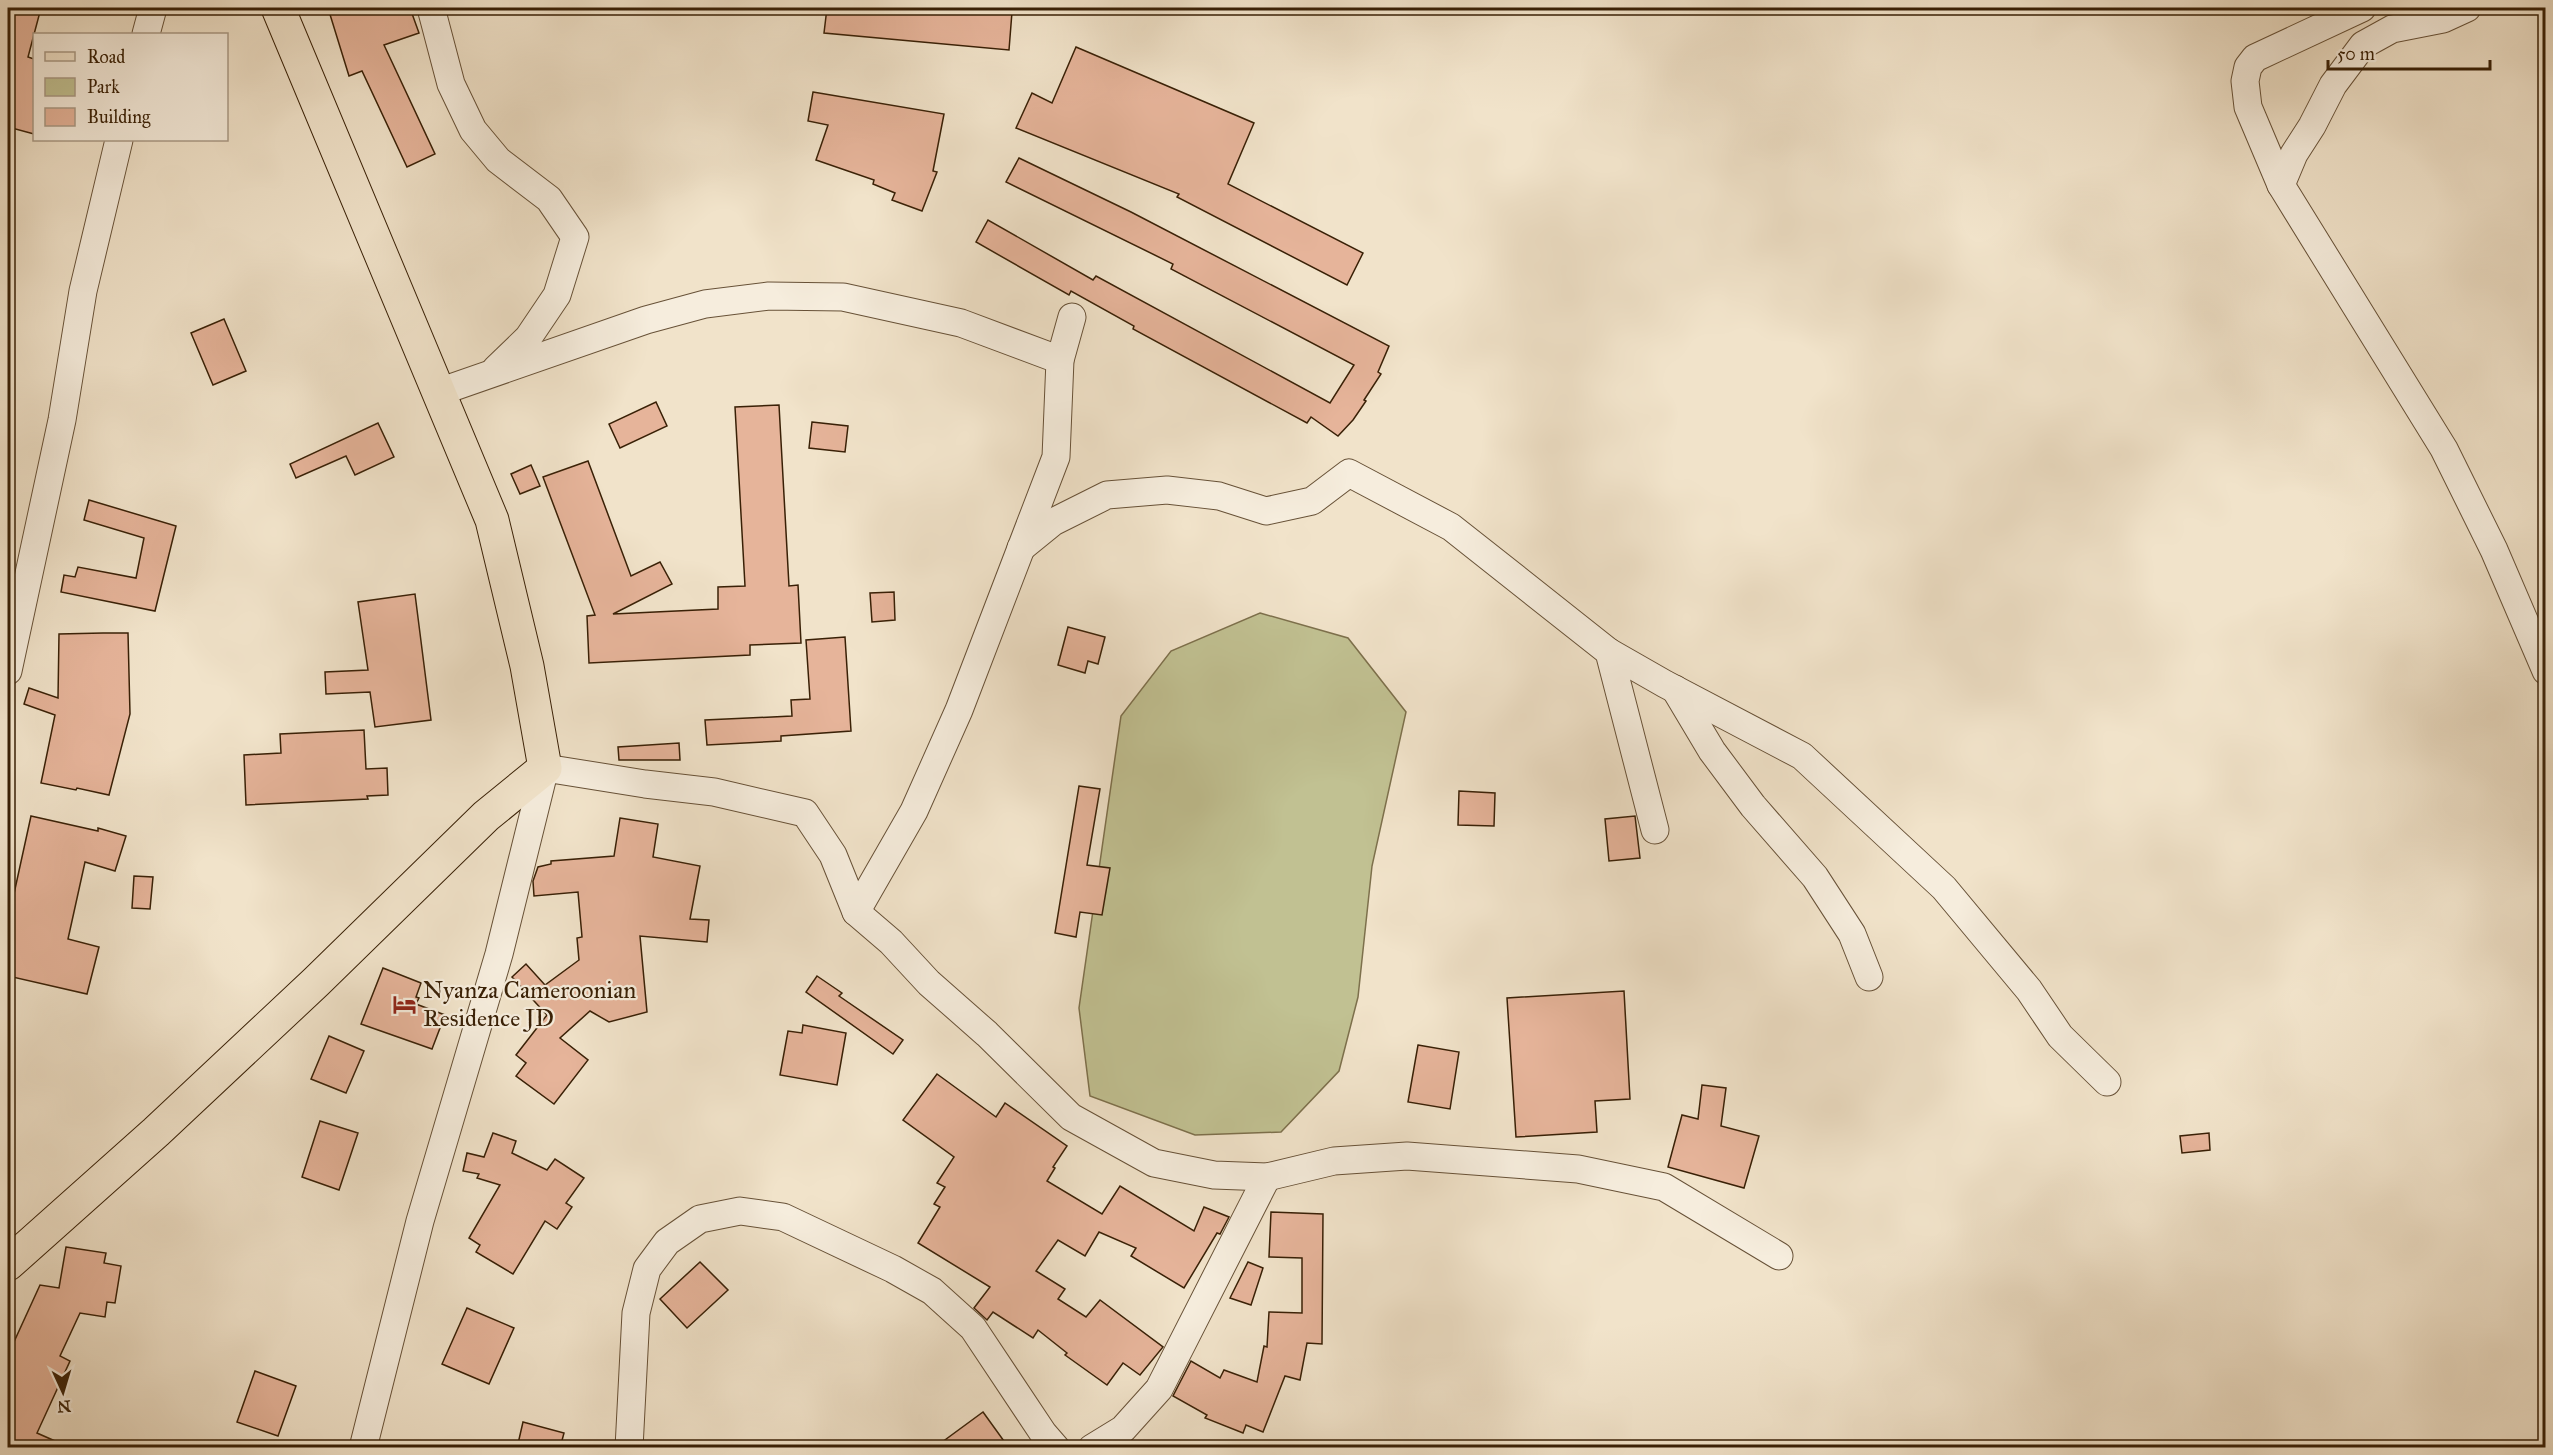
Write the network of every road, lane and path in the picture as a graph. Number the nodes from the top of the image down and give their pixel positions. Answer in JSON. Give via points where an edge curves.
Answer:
{"nodes":[{"id":1,"x":153,"y":8,"type":"edge"},
{"id":2,"x":278,"y":8,"type":"edge"},
{"id":3,"x":431,"y":8,"type":"edge"},
{"id":4,"x":2362,"y":8,"type":"edge"},
{"id":5,"x":2467,"y":8,"type":"edge"},
{"id":6,"x":146,"y":33,"type":"edge"},
{"id":7,"x":119,"y":141,"type":"edge"},
{"id":8,"x":2281,"y":185,"type":"junction"},
{"id":9,"x":1072,"y":317,"type":"dead end"},
{"id":10,"x":1060,"y":360,"type":"junction"},
{"id":11,"x":491,"y":374,"type":"junction"},
{"id":12,"x":439,"y":392,"type":"junction"},
{"id":13,"x":1022,"y":548,"type":"junction"},
{"id":14,"x":16,"y":605,"type":"edge"},
{"id":15,"x":1609,"y":651,"type":"junction"},
{"id":16,"x":8,"y":671,"type":"edge"},
{"id":17,"x":2546,"y":671,"type":"edge"},
{"id":18,"x":1675,"y":689,"type":"junction"},
{"id":19,"x":545,"y":768,"type":"junction"},
{"id":20,"x":1655,"y":830,"type":"dead end"},
{"id":21,"x":856,"y":912,"type":"junction"},
{"id":22,"x":1869,"y":977,"type":"dead end"},
{"id":23,"x":2107,"y":1082,"type":"dead end"},
{"id":24,"x":1267,"y":1177,"type":"junction"},
{"id":25,"x":1779,"y":1256,"type":"dead end"},
{"id":26,"x":8,"y":1264,"type":"edge"},
{"id":27,"x":363,"y":1448,"type":"edge"},
{"id":28,"x":629,"y":1448,"type":"edge"},
{"id":29,"x":1056,"y":1448,"type":"edge"},
{"id":30,"x":1092,"y":1448,"type":"edge"}],
"edges":[{"from":1,"to":6,"type":"street"},
{"from":2,"to":12,"type":"main road"},
{"from":3,"to":11,"type":"street","via":[[452,84],[473,130],[498,160],[549,199],[575,237],[557,295],[528,338]]},
{"from":4,"to":8,"type":"street","via":[[2255,58],[2248,67],[2248,108]]},
{"from":5,"to":8,"type":"street","via":[[2443,20],[2392,29],[2363,45],[2333,86]]},
{"from":7,"to":14,"type":"street","via":[[83,291],[62,420]]},
{"from":8,"to":17,"type":"street","via":[[2444,449],[2494,550]]},
{"from":9,"to":10,"type":"street"},
{"from":10,"to":11,"type":"street","via":[[951,320],[843,297],[769,296],[705,304],[646,320]]},
{"from":10,"to":13,"type":"street","via":[[1056,457]]},
{"from":11,"to":12,"type":"street"},
{"from":12,"to":19,"type":"main road","via":[[492,520],[527,666]]},
{"from":13,"to":15,"type":"street","via":[[1053,522],[1107,495],[1167,490],[1219,496],[1266,511],[1312,501],[1349,473],[1451,527]]},
{"from":13,"to":21,"type":"street","via":[[959,710],[914,811]]},
{"from":14,"to":16,"type":"street"},
{"from":15,"to":18,"type":"street"},
{"from":15,"to":20,"type":"street"},
{"from":18,"to":22,"type":"street","via":[[1712,751],[1815,878],[1852,933]]},
{"from":18,"to":23,"type":"street","via":[[1802,756],[1944,888],[2030,990],[2060,1036]]},
{"from":19,"to":21,"type":"street","via":[[714,792],[805,813],[833,855]]},
{"from":19,"to":26,"type":"main road","via":[[486,816],[316,982]]},
{"from":19,"to":27,"type":"street","via":[[499,954],[420,1221]]},
{"from":21,"to":24,"type":"street","via":[[1071,1117],[1154,1163],[1214,1175]]},
{"from":24,"to":25,"type":"street","via":[[1334,1161],[1407,1156],[1578,1169],[1664,1187]]},
{"from":24,"to":30,"type":"street","via":[[1159,1389],[1123,1430]]},
{"from":28,"to":29,"type":"street","via":[[636,1313],[647,1269],[667,1242],[700,1219],[740,1211],[783,1217],[932,1291],[973,1328]]}]}
